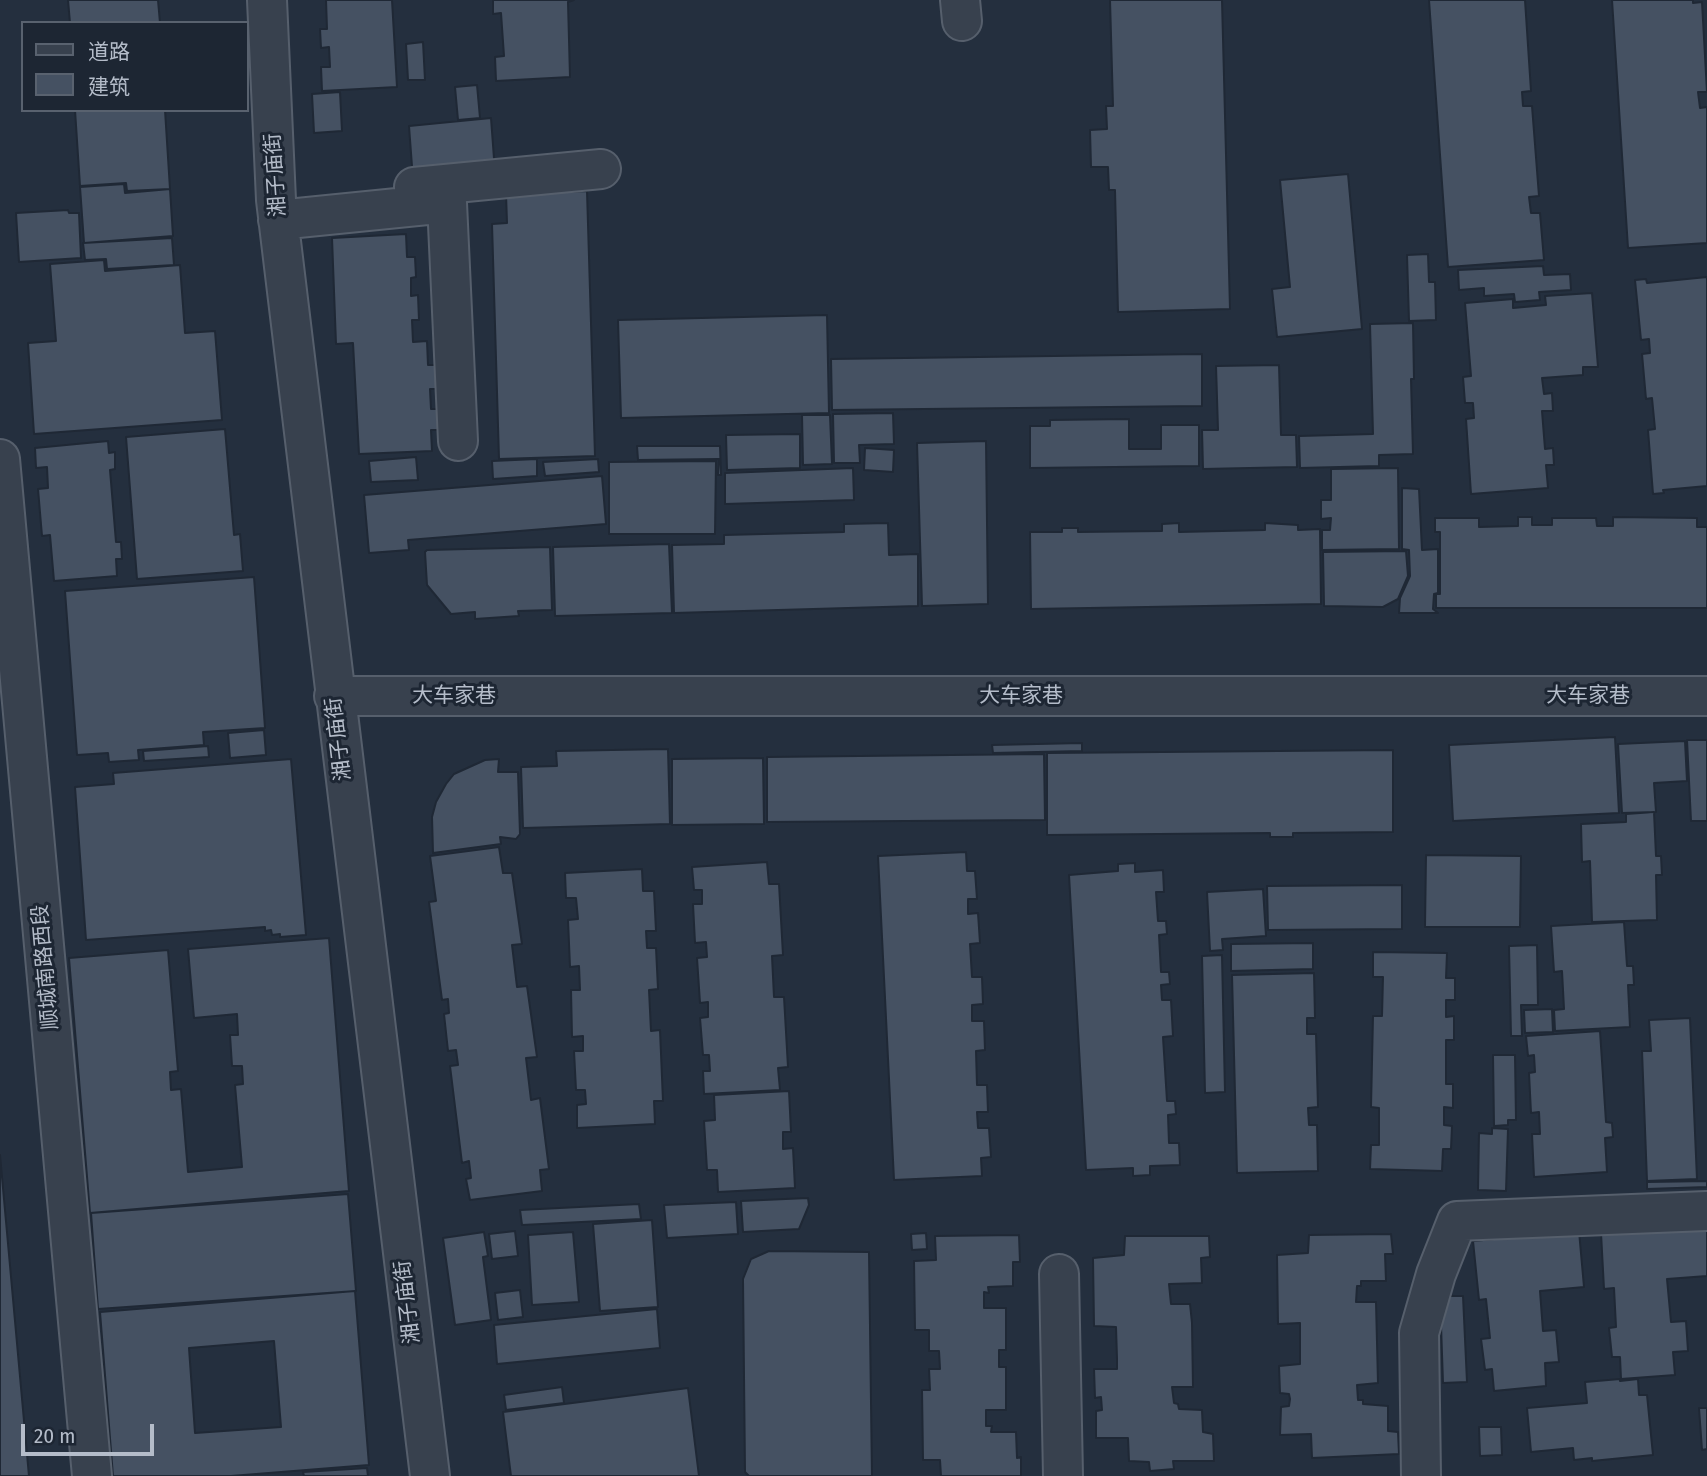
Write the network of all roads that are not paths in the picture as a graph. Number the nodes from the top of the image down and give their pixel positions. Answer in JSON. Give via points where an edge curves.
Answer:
{"nodes":[{"id":1,"x":267,"y":0,"type":"edge"},
{"id":2,"x":601,"y":169,"type":"dead end"},
{"id":3,"x":277,"y":210,"type":"junction"},
{"id":4,"x":458,"y":440,"type":"dead end"},
{"id":5,"x":0,"y":459,"type":"edge"},
{"id":6,"x":334,"y":696,"type":"junction"},
{"id":7,"x":1707,"y":696,"type":"edge"},
{"id":8,"x":1707,"y":1212,"type":"edge"},
{"id":9,"x":1059,"y":1274,"type":"dead end"},
{"id":10,"x":92,"y":1476,"type":"edge"},
{"id":11,"x":430,"y":1476,"type":"edge"},
{"id":12,"x":1063,"y":1476,"type":"edge"},
{"id":13,"x":1421,"y":1476,"type":"edge"}],
"edges":[{"from":1,"to":3,"type":"street","name":"湘子庙街"},
{"from":2,"to":3,"type":"street"},
{"from":3,"to":4,"type":"street","via":[[447,203]]},
{"from":3,"to":6,"type":"street","name":"湘子庙街"},
{"from":5,"to":10,"type":"street","name":"顺城南路西段"},
{"from":6,"to":7,"type":"street","name":"大车家巷"},
{"from":6,"to":11,"type":"street","name":"湘子庙街"},
{"from":8,"to":13,"type":"street","via":[[1457,1221],[1419,1333]]},
{"from":9,"to":12,"type":"street"}]}
